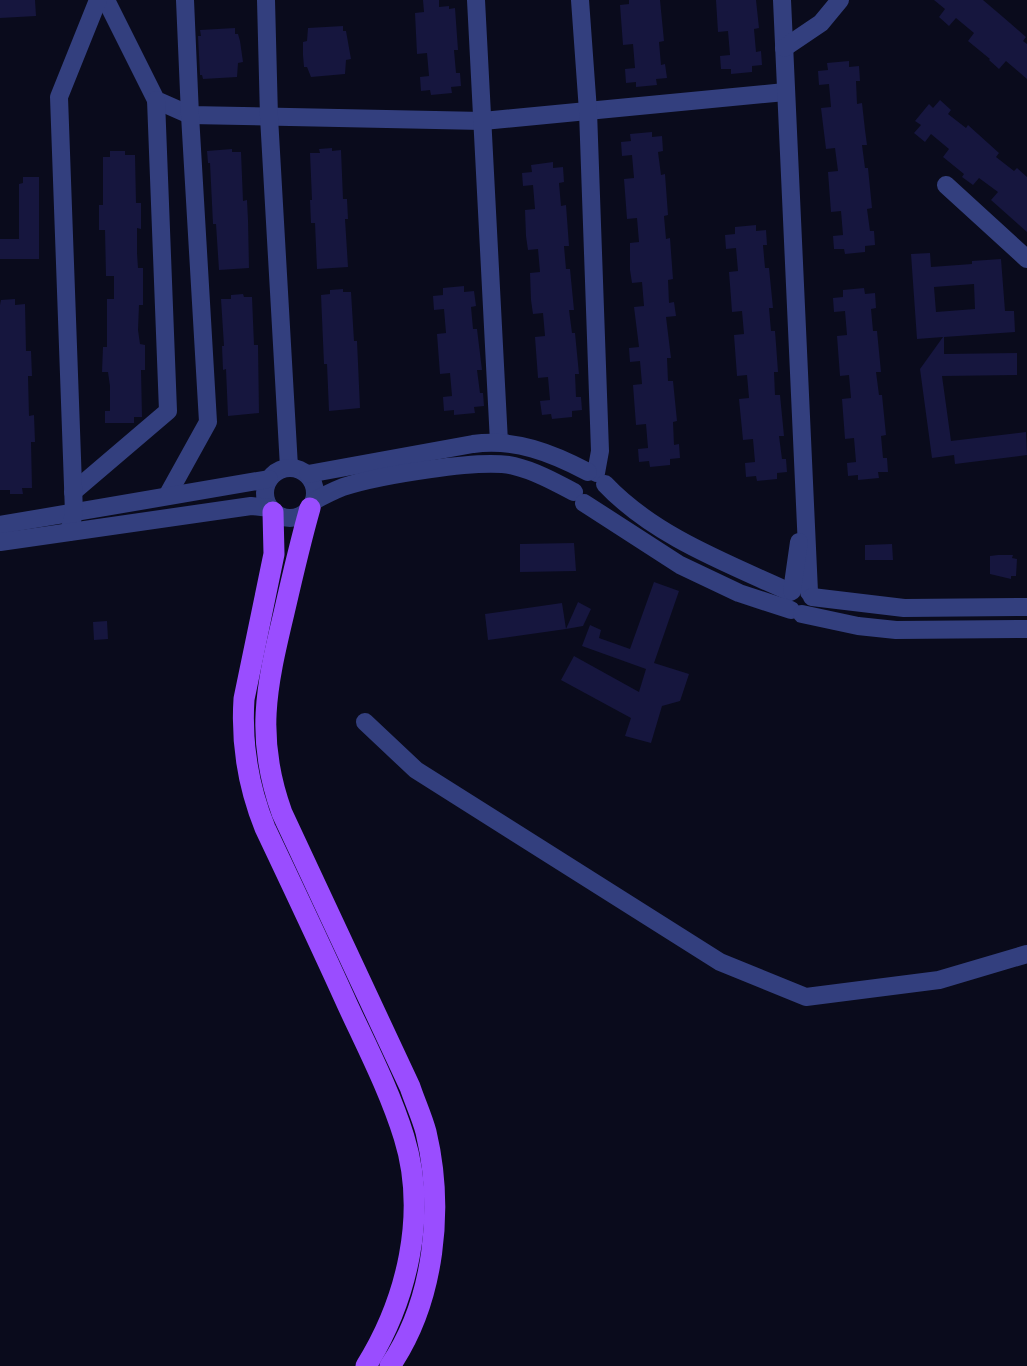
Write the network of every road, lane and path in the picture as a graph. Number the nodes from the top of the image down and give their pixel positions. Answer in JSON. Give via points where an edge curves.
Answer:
{"nodes":[{"id":1,"x":98,"y":0,"type":"edge"},
{"id":2,"x":106,"y":0,"type":"edge"},
{"id":3,"x":186,"y":0,"type":"edge"},
{"id":4,"x":266,"y":0,"type":"edge"},
{"id":5,"x":477,"y":0,"type":"edge"},
{"id":6,"x":580,"y":0,"type":"edge"},
{"id":7,"x":782,"y":0,"type":"edge"},
{"id":8,"x":839,"y":0,"type":"edge"},
{"id":9,"x":784,"y":48,"type":"junction"},
{"id":10,"x":785,"y":92,"type":"junction"},
{"id":11,"x":156,"y":100,"type":"junction"},
{"id":12,"x":588,"y":111,"type":"junction"},
{"id":13,"x":190,"y":115,"type":"junction"},
{"id":14,"x":269,"y":117,"type":"junction"},
{"id":15,"x":482,"y":121,"type":"junction"},
{"id":16,"x":946,"y":185,"type":"dead end"},
{"id":17,"x":1027,"y":259,"type":"edge"},
{"id":18,"x":499,"y":442,"type":"junction"},
{"id":19,"x":289,"y":467,"type":"junction"},
{"id":20,"x":308,"y":474,"type":"junction"},
{"id":21,"x":596,"y":476,"type":"junction"},
{"id":22,"x":269,"y":479,"type":"junction"},
{"id":23,"x":73,"y":492,"type":"junction"},
{"id":24,"x":167,"y":496,"type":"junction"},
{"id":25,"x":579,"y":497,"type":"junction"},
{"id":26,"x":312,"y":505,"type":"junction"},
{"id":27,"x":271,"y":510,"type":"junction"},
{"id":28,"x":74,"y":513,"type":"junction"},
{"id":29,"x":0,"y":525,"type":"edge"},
{"id":30,"x":69,"y":532,"type":"junction"},
{"id":31,"x":0,"y":542,"type":"edge"},
{"id":32,"x":801,"y":593,"type":"junction"},
{"id":33,"x":1027,"y":607,"type":"edge"},
{"id":34,"x":797,"y":612,"type":"junction"},
{"id":35,"x":1027,"y":629,"type":"edge"},
{"id":36,"x":365,"y":722,"type":"dead end"},
{"id":37,"x":1027,"y":954,"type":"edge"},
{"id":38,"x":366,"y":1366,"type":"edge"},
{"id":39,"x":390,"y":1366,"type":"edge"}],
"edges":[{"from":1,"to":23,"type":"street","via":[[59,97]]},
{"from":2,"to":11,"type":"street"},
{"from":3,"to":13,"type":"street"},
{"from":4,"to":14,"type":"street"},
{"from":5,"to":15,"type":"street"},
{"from":6,"to":12,"type":"street"},
{"from":7,"to":9,"type":"street"},
{"from":8,"to":9,"type":"street","via":[[821,23]]},
{"from":9,"to":10,"type":"street"},
{"from":10,"to":12,"type":"street"},
{"from":10,"to":32,"type":"street","via":[[804,508]]},
{"from":11,"to":13,"type":"street"},
{"from":11,"to":23,"type":"street","via":[[168,411]]},
{"from":12,"to":15,"type":"street"},
{"from":12,"to":21,"type":"street","via":[[600,451]]},
{"from":13,"to":14,"type":"street"},
{"from":13,"to":24,"type":"street","via":[[208,422]]},
{"from":14,"to":15,"type":"street"},
{"from":14,"to":19,"type":"street"},
{"from":15,"to":18,"type":"street"},
{"from":16,"to":17,"type":"street"},
{"from":18,"to":20,"type":"street"},
{"from":18,"to":21,"type":"street","via":[[541,451]]},
{"from":19,"to":20,"type":"street"},
{"from":19,"to":22,"type":"street"},
{"from":20,"to":26,"type":"street","via":[[315,492]]},
{"from":21,"to":25,"type":"street","via":[[576,479]]},
{"from":21,"to":25,"type":"street","via":[[604,494],[598,501]]},
{"from":21,"to":32,"type":"street","via":[[631,507],[680,538]]},
{"from":22,"to":24,"type":"street"},
{"from":22,"to":27,"type":"street","via":[[264,494]]},
{"from":23,"to":28,"type":"street"},
{"from":24,"to":28,"type":"street"},
{"from":25,"to":26,"type":"street","via":[[515,466],[487,464],[357,484],[335,490]]},
{"from":25,"to":34,"type":"street","via":[[680,565],[739,593]]},
{"from":26,"to":27,"type":"street","via":[[304,514],[288,518]]},
{"from":26,"to":39,"type":"main road","via":[[269,677],[266,746],[282,813],[410,1087],[425,1131],[434,1190],[428,1272],[414,1318]]},
{"from":27,"to":30,"type":"street","via":[[251,506]]},
{"from":27,"to":38,"type":"main road","via":[[274,554],[244,699],[246,765],[265,828],[388,1093],[405,1140],[413,1190],[412,1241],[402,1291]]},
{"from":28,"to":29,"type":"street"},
{"from":28,"to":30,"type":"street"},
{"from":30,"to":31,"type":"street"},
{"from":32,"to":33,"type":"street","via":[[904,608]]},
{"from":32,"to":34,"type":"street","via":[[787,603]]},
{"from":34,"to":35,"type":"street","via":[[896,630]]},
{"from":36,"to":37,"type":"street","via":[[416,770],[720,962],[806,998],[939,980]]}]}
